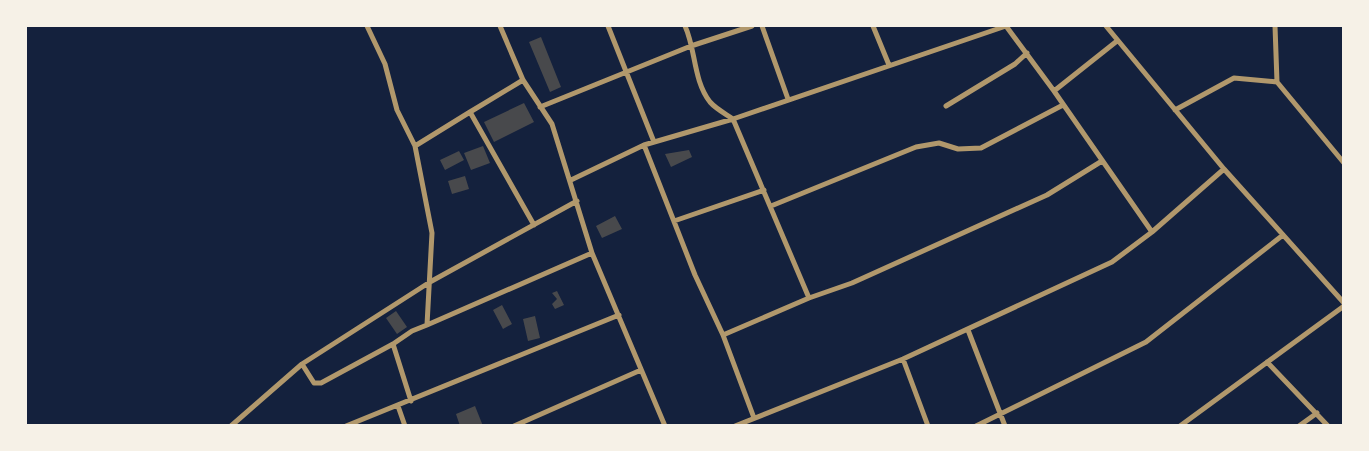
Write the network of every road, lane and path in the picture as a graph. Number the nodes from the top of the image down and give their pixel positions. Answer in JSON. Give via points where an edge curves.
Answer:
{"nodes":[{"id":1,"x":367,"y":26,"type":"edge"},
{"id":2,"x":500,"y":26,"type":"edge"},
{"id":3,"x":608,"y":26,"type":"edge"},
{"id":4,"x":685,"y":26,"type":"edge"},
{"id":5,"x":752,"y":26,"type":"edge"},
{"id":6,"x":762,"y":26,"type":"edge"},
{"id":7,"x":873,"y":26,"type":"edge"},
{"id":8,"x":1006,"y":26,"type":"edge"},
{"id":9,"x":1106,"y":26,"type":"edge"},
{"id":10,"x":1275,"y":26,"type":"edge"},
{"id":11,"x":1117,"y":41,"type":"junction"},
{"id":12,"x":692,"y":46,"type":"junction"},
{"id":13,"x":1027,"y":53,"type":"junction"},
{"id":14,"x":889,"y":65,"type":"junction"},
{"id":15,"x":627,"y":73,"type":"junction"},
{"id":16,"x":523,"y":80,"type":"junction"},
{"id":17,"x":1277,"y":82,"type":"junction"},
{"id":18,"x":1054,"y":91,"type":"junction"},
{"id":19,"x":788,"y":99,"type":"junction"},
{"id":20,"x":1063,"y":105,"type":"junction"},
{"id":21,"x":946,"y":106,"type":"dead end"},
{"id":22,"x":540,"y":107,"type":"junction"},
{"id":23,"x":1175,"y":110,"type":"junction"},
{"id":24,"x":470,"y":112,"type":"junction"},
{"id":25,"x":733,"y":119,"type":"junction"},
{"id":26,"x":654,"y":142,"type":"junction"},
{"id":27,"x":644,"y":145,"type":"junction"},
{"id":28,"x":415,"y":146,"type":"junction"},
{"id":29,"x":1102,"y":161,"type":"junction"},
{"id":30,"x":1344,"y":163,"type":"edge"},
{"id":31,"x":1224,"y":169,"type":"junction"},
{"id":32,"x":570,"y":180,"type":"junction"},
{"id":33,"x":764,"y":190,"type":"junction"},
{"id":34,"x":577,"y":201,"type":"junction"},
{"id":35,"x":771,"y":206,"type":"junction"},
{"id":36,"x":674,"y":221,"type":"junction"},
{"id":37,"x":534,"y":225,"type":"junction"},
{"id":38,"x":1152,"y":232,"type":"junction"},
{"id":39,"x":1283,"y":235,"type":"junction"},
{"id":40,"x":592,"y":253,"type":"junction"},
{"id":41,"x":430,"y":282,"type":"junction"},
{"id":42,"x":809,"y":298,"type":"junction"},
{"id":43,"x":1344,"y":305,"type":"edge"},
{"id":44,"x":619,"y":315,"type":"junction"},
{"id":45,"x":427,"y":325,"type":"junction"},
{"id":46,"x":968,"y":330,"type":"junction"},
{"id":47,"x":723,"y":335,"type":"junction"},
{"id":48,"x":393,"y":344,"type":"junction"},
{"id":49,"x":903,"y":358,"type":"junction"},
{"id":50,"x":1268,"y":362,"type":"junction"},
{"id":51,"x":302,"y":364,"type":"junction"},
{"id":52,"x":641,"y":370,"type":"junction"},
{"id":53,"x":411,"y":401,"type":"junction"},
{"id":54,"x":398,"y":406,"type":"junction"},
{"id":55,"x":1317,"y":413,"type":"junction"},
{"id":56,"x":1001,"y":415,"type":"junction"},
{"id":57,"x":754,"y":418,"type":"junction"},
{"id":58,"x":231,"y":426,"type":"edge"},
{"id":59,"x":346,"y":426,"type":"edge"},
{"id":60,"x":405,"y":426,"type":"edge"},
{"id":61,"x":514,"y":426,"type":"edge"},
{"id":62,"x":665,"y":426,"type":"edge"},
{"id":63,"x":735,"y":426,"type":"edge"},
{"id":64,"x":928,"y":426,"type":"edge"},
{"id":65,"x":976,"y":426,"type":"edge"},
{"id":66,"x":1005,"y":426,"type":"edge"},
{"id":67,"x":1180,"y":426,"type":"edge"},
{"id":68,"x":1299,"y":426,"type":"edge"},
{"id":69,"x":1328,"y":426,"type":"edge"}],
"edges":[{"from":1,"to":28,"type":"street","via":[[385,64],[397,110]]},
{"from":2,"to":16,"type":"street"},
{"from":3,"to":15,"type":"street"},
{"from":4,"to":12,"type":"street"},
{"from":5,"to":12,"type":"street"},
{"from":6,"to":19,"type":"street"},
{"from":7,"to":14,"type":"street"},
{"from":8,"to":13,"type":"street"},
{"from":8,"to":14,"type":"street"},
{"from":9,"to":11,"type":"street"},
{"from":10,"to":17,"type":"street"},
{"from":11,"to":18,"type":"street"},
{"from":11,"to":23,"type":"street"},
{"from":12,"to":15,"type":"street"},
{"from":12,"to":25,"type":"street","via":[[701,87],[711,104]]},
{"from":13,"to":18,"type":"street"},
{"from":13,"to":21,"type":"street"},
{"from":14,"to":19,"type":"street"},
{"from":15,"to":22,"type":"street"},
{"from":15,"to":26,"type":"street"},
{"from":16,"to":22,"type":"street"},
{"from":16,"to":24,"type":"street"},
{"from":17,"to":23,"type":"street","via":[[1234,78]]},
{"from":17,"to":30,"type":"street"},
{"from":18,"to":20,"type":"street"},
{"from":19,"to":25,"type":"street"},
{"from":20,"to":29,"type":"street"},
{"from":20,"to":35,"type":"street","via":[[981,148],[958,149],[939,142],[916,147]]},
{"from":22,"to":32,"type":"street","via":[[552,124]]},
{"from":23,"to":31,"type":"street"},
{"from":24,"to":28,"type":"street"},
{"from":24,"to":37,"type":"street"},
{"from":25,"to":26,"type":"street"},
{"from":25,"to":33,"type":"street"},
{"from":26,"to":27,"type":"street"},
{"from":27,"to":32,"type":"street"},
{"from":27,"to":36,"type":"street"},
{"from":28,"to":41,"type":"street","via":[[432,233]]},
{"from":29,"to":38,"type":"street"},
{"from":29,"to":42,"type":"street","via":[[1047,195],[852,283]]},
{"from":31,"to":38,"type":"street"},
{"from":31,"to":39,"type":"street"},
{"from":32,"to":34,"type":"street"},
{"from":33,"to":35,"type":"street"},
{"from":33,"to":36,"type":"street"},
{"from":34,"to":37,"type":"street"},
{"from":34,"to":40,"type":"street"},
{"from":35,"to":42,"type":"street"},
{"from":36,"to":47,"type":"street"},
{"from":37,"to":41,"type":"street"},
{"from":38,"to":46,"type":"street","via":[[1112,262]]},
{"from":39,"to":43,"type":"street"},
{"from":39,"to":56,"type":"street","via":[[1146,342]]},
{"from":40,"to":44,"type":"street"},
{"from":40,"to":45,"type":"street"},
{"from":41,"to":45,"type":"street"},
{"from":41,"to":51,"type":"street"},
{"from":42,"to":47,"type":"street"},
{"from":43,"to":50,"type":"street"},
{"from":44,"to":52,"type":"street"},
{"from":44,"to":53,"type":"street"},
{"from":45,"to":48,"type":"street"},
{"from":46,"to":49,"type":"street"},
{"from":46,"to":56,"type":"street"},
{"from":47,"to":57,"type":"street"},
{"from":48,"to":51,"type":"street","via":[[321,383],[315,383]]},
{"from":48,"to":53,"type":"street"},
{"from":49,"to":57,"type":"street"},
{"from":49,"to":64,"type":"street"},
{"from":50,"to":55,"type":"street"},
{"from":50,"to":67,"type":"street"},
{"from":51,"to":58,"type":"street"},
{"from":52,"to":61,"type":"street"},
{"from":52,"to":62,"type":"street"},
{"from":53,"to":54,"type":"street"},
{"from":54,"to":59,"type":"street"},
{"from":54,"to":60,"type":"street"},
{"from":55,"to":68,"type":"street"},
{"from":55,"to":69,"type":"street"},
{"from":56,"to":65,"type":"street"},
{"from":56,"to":66,"type":"street"},
{"from":57,"to":63,"type":"street"}]}
